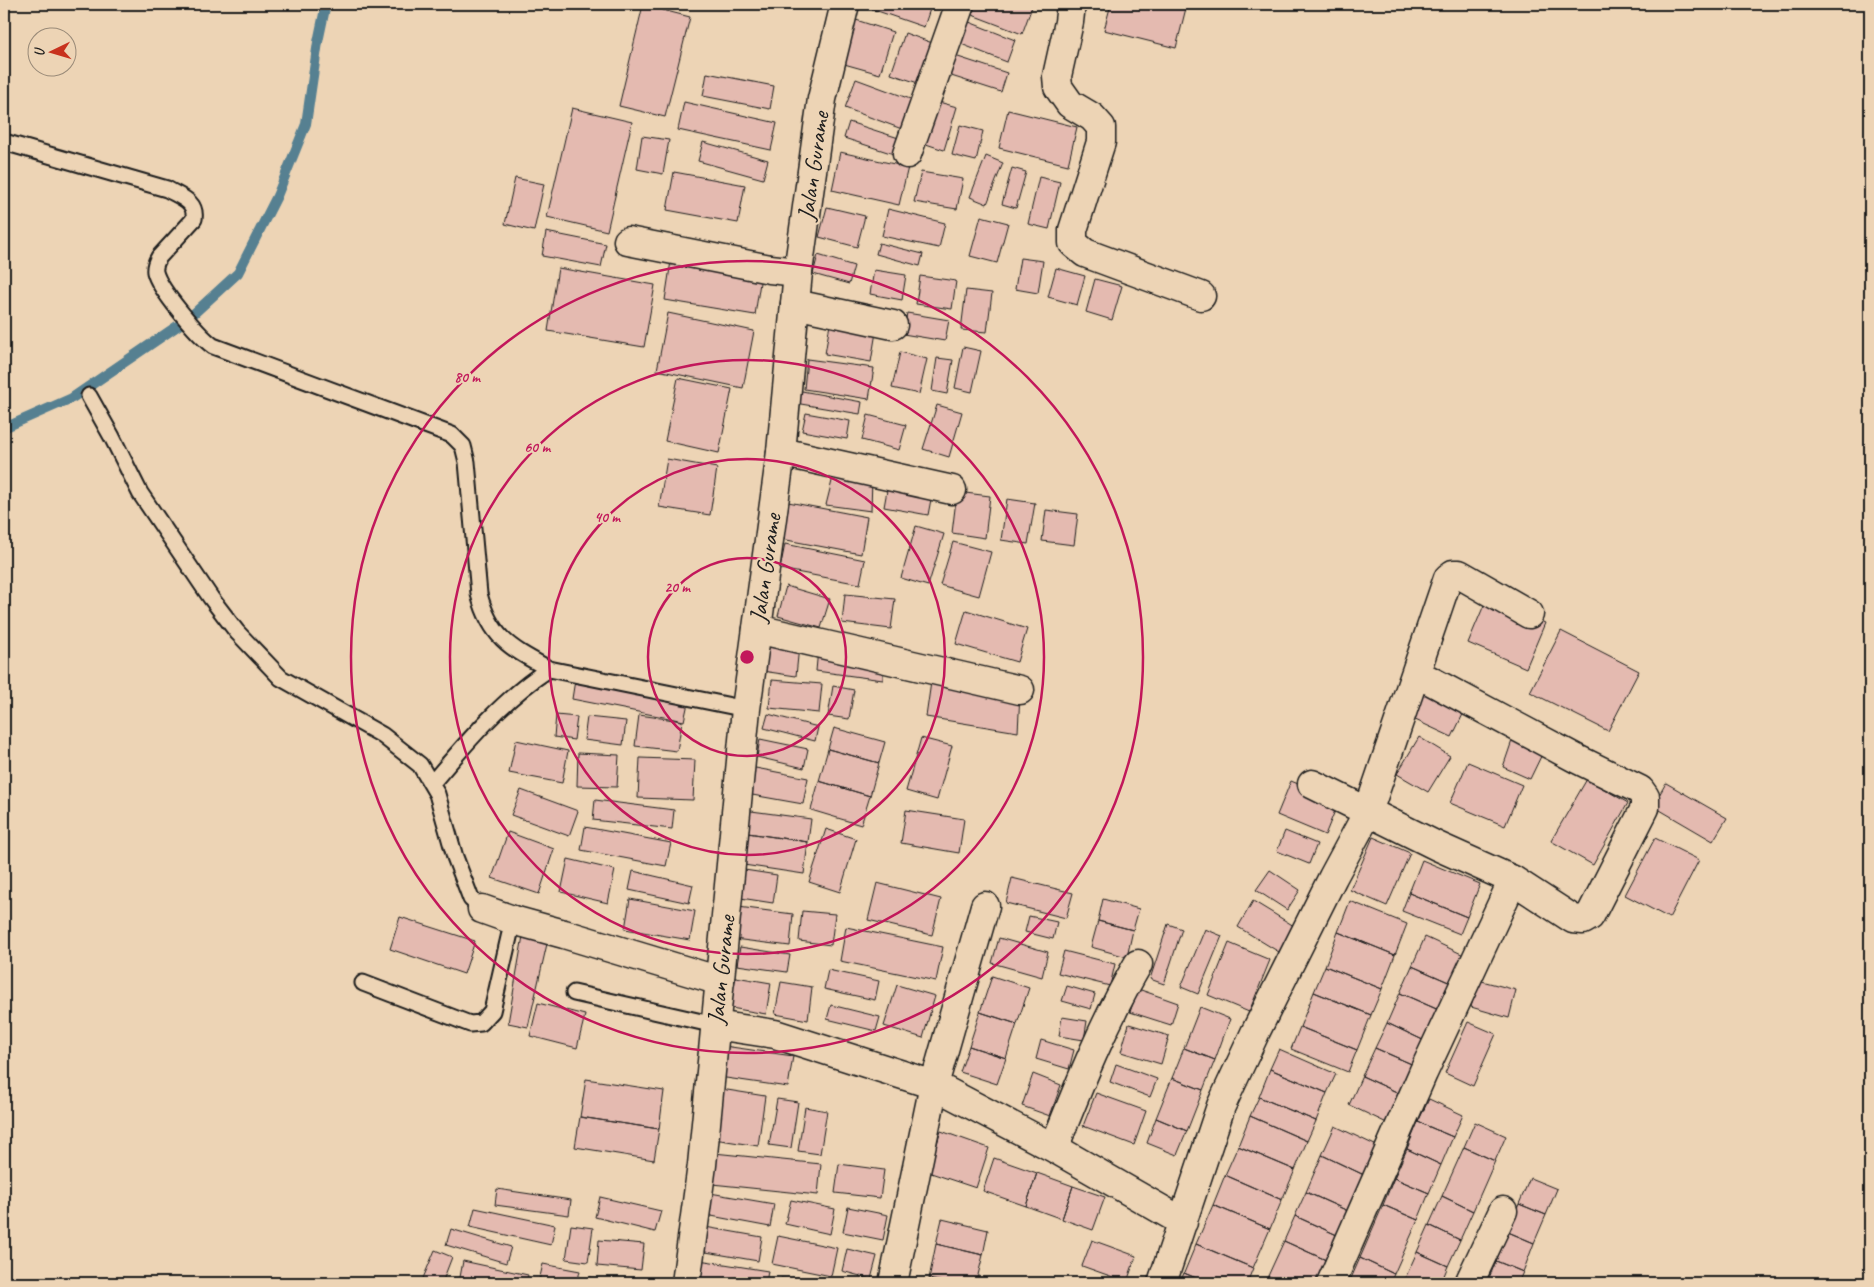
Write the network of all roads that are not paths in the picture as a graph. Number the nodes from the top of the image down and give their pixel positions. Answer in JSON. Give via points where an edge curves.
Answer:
{"nodes":[{"id":1,"x":960,"y":4,"type":"edge"},
{"id":2,"x":1071,"y":4,"type":"edge"},
{"id":3,"x":840,"y":5,"type":"edge"},
{"id":4,"x":4,"y":142,"type":"edge"},
{"id":5,"x":907,"y":154,"type":"dead end"},
{"id":6,"x":628,"y":241,"type":"dead end"},
{"id":7,"x":798,"y":272,"type":"junction"},
{"id":8,"x":1201,"y":296,"type":"dead end"},
{"id":9,"x":796,"y":304,"type":"junction"},
{"id":10,"x":893,"y":325,"type":"dead end"},
{"id":11,"x":88,"y":396,"type":"dead end"},
{"id":12,"x":781,"y":452,"type":"junction"},
{"id":13,"x":952,"y":490,"type":"dead end"},
{"id":14,"x":1529,"y":614,"type":"dead end"},
{"id":15,"x":757,"y":629,"type":"junction"},
{"id":16,"x":549,"y":670,"type":"junction"},
{"id":17,"x":1416,"y":673,"type":"junction"},
{"id":18,"x":1020,"y":690,"type":"dead end"},
{"id":19,"x":746,"y":709,"type":"junction"},
{"id":20,"x":432,"y":783,"type":"junction"},
{"id":21,"x":1312,"y":784,"type":"dead end"},
{"id":22,"x":1368,"y":812,"type":"junction"},
{"id":23,"x":1513,"y":880,"type":"junction"},
{"id":24,"x":985,"y":906,"type":"dead end"},
{"id":25,"x":482,"y":909,"type":"joint"},
{"id":26,"x":513,"y":920,"type":"junction"},
{"id":27,"x":1138,"y":964,"type":"dead end"},
{"id":28,"x":720,"y":981,"type":"junction"},
{"id":29,"x":363,"y":982,"type":"dead end"},
{"id":30,"x":574,"y":993,"type":"dead end"},
{"id":31,"x":715,"y":1025,"type":"junction"},
{"id":32,"x":934,"y":1085,"type":"junction"},
{"id":33,"x":1054,"y":1148,"type":"junction"},
{"id":34,"x":1503,"y":1211,"type":"dead end"},
{"id":35,"x":1183,"y":1222,"type":"junction"},
{"id":36,"x":686,"y":1283,"type":"edge"},
{"id":37,"x":893,"y":1283,"type":"edge"},
{"id":38,"x":1162,"y":1283,"type":"edge"},
{"id":39,"x":1331,"y":1283,"type":"edge"},
{"id":40,"x":1469,"y":1283,"type":"edge"}],
"edges":[{"from":1,"to":5,"type":"street"},
{"from":2,"to":8,"type":"street","via":[[1057,76],[1058,87],[1070,104],[1092,117],[1101,127],[1102,142],[1074,230],[1074,242],[1085,253]]},
{"from":3,"to":7,"type":"street","name":"Jalan Gurame","via":[[822,99]]},
{"from":4,"to":16,"type":"lane","via":[[167,189],[191,203],[194,219],[159,257],[155,270],[158,280],[188,322],[213,346],[452,435],[463,446],[467,462],[479,594],[484,612],[498,636]]},
{"from":6,"to":7,"type":"street"},
{"from":7,"to":9,"type":"street","name":"Jalan Gurame"},
{"from":9,"to":10,"type":"street"},
{"from":9,"to":12,"type":"street","name":"Jalan Gurame"},
{"from":11,"to":20,"type":"lane","via":[[140,493],[237,632],[281,678],[382,735],[420,765]]},
{"from":12,"to":13,"type":"street"},
{"from":12,"to":15,"type":"street","name":"Jalan Gurame"},
{"from":14,"to":17,"type":"street","via":[[1460,574],[1453,574],[1448,578]]},
{"from":15,"to":18,"type":"street"},
{"from":15,"to":19,"type":"street","name":"Jalan Gurame"},
{"from":16,"to":19,"type":"lane"},
{"from":16,"to":20,"type":"lane","via":[[527,684],[461,749]]},
{"from":17,"to":22,"type":"street"},
{"from":17,"to":23,"type":"street","via":[[1640,790],[1645,797],[1645,808],[1590,916],[1583,920],[1573,919]]},
{"from":19,"to":28,"type":"street","name":"Jalan Gurame"},
{"from":20,"to":25,"type":"lane","via":[[471,899]]},
{"from":21,"to":22,"type":"street"},
{"from":22,"to":23,"type":"street"},
{"from":22,"to":35,"type":"street","via":[[1221,1106]]},
{"from":23,"to":39,"type":"street"},
{"from":24,"to":32,"type":"street"},
{"from":25,"to":26,"type":"street"},
{"from":26,"to":28,"type":"street"},
{"from":26,"to":29,"type":"lane","via":[[492,1011],[481,1022],[470,1024]]},
{"from":27,"to":33,"type":"street","via":[[1119,997]]},
{"from":28,"to":31,"type":"street","name":"Jalan Gurame"},
{"from":30,"to":31,"type":"lane"},
{"from":31,"to":32,"type":"street","via":[[775,1034]]},
{"from":31,"to":36,"type":"street","name":"Jalan Gurame","via":[[702,1165]]},
{"from":32,"to":33,"type":"street"},
{"from":32,"to":37,"type":"street"},
{"from":33,"to":35,"type":"street"},
{"from":34,"to":40,"type":"street"},
{"from":35,"to":38,"type":"street"}]}
